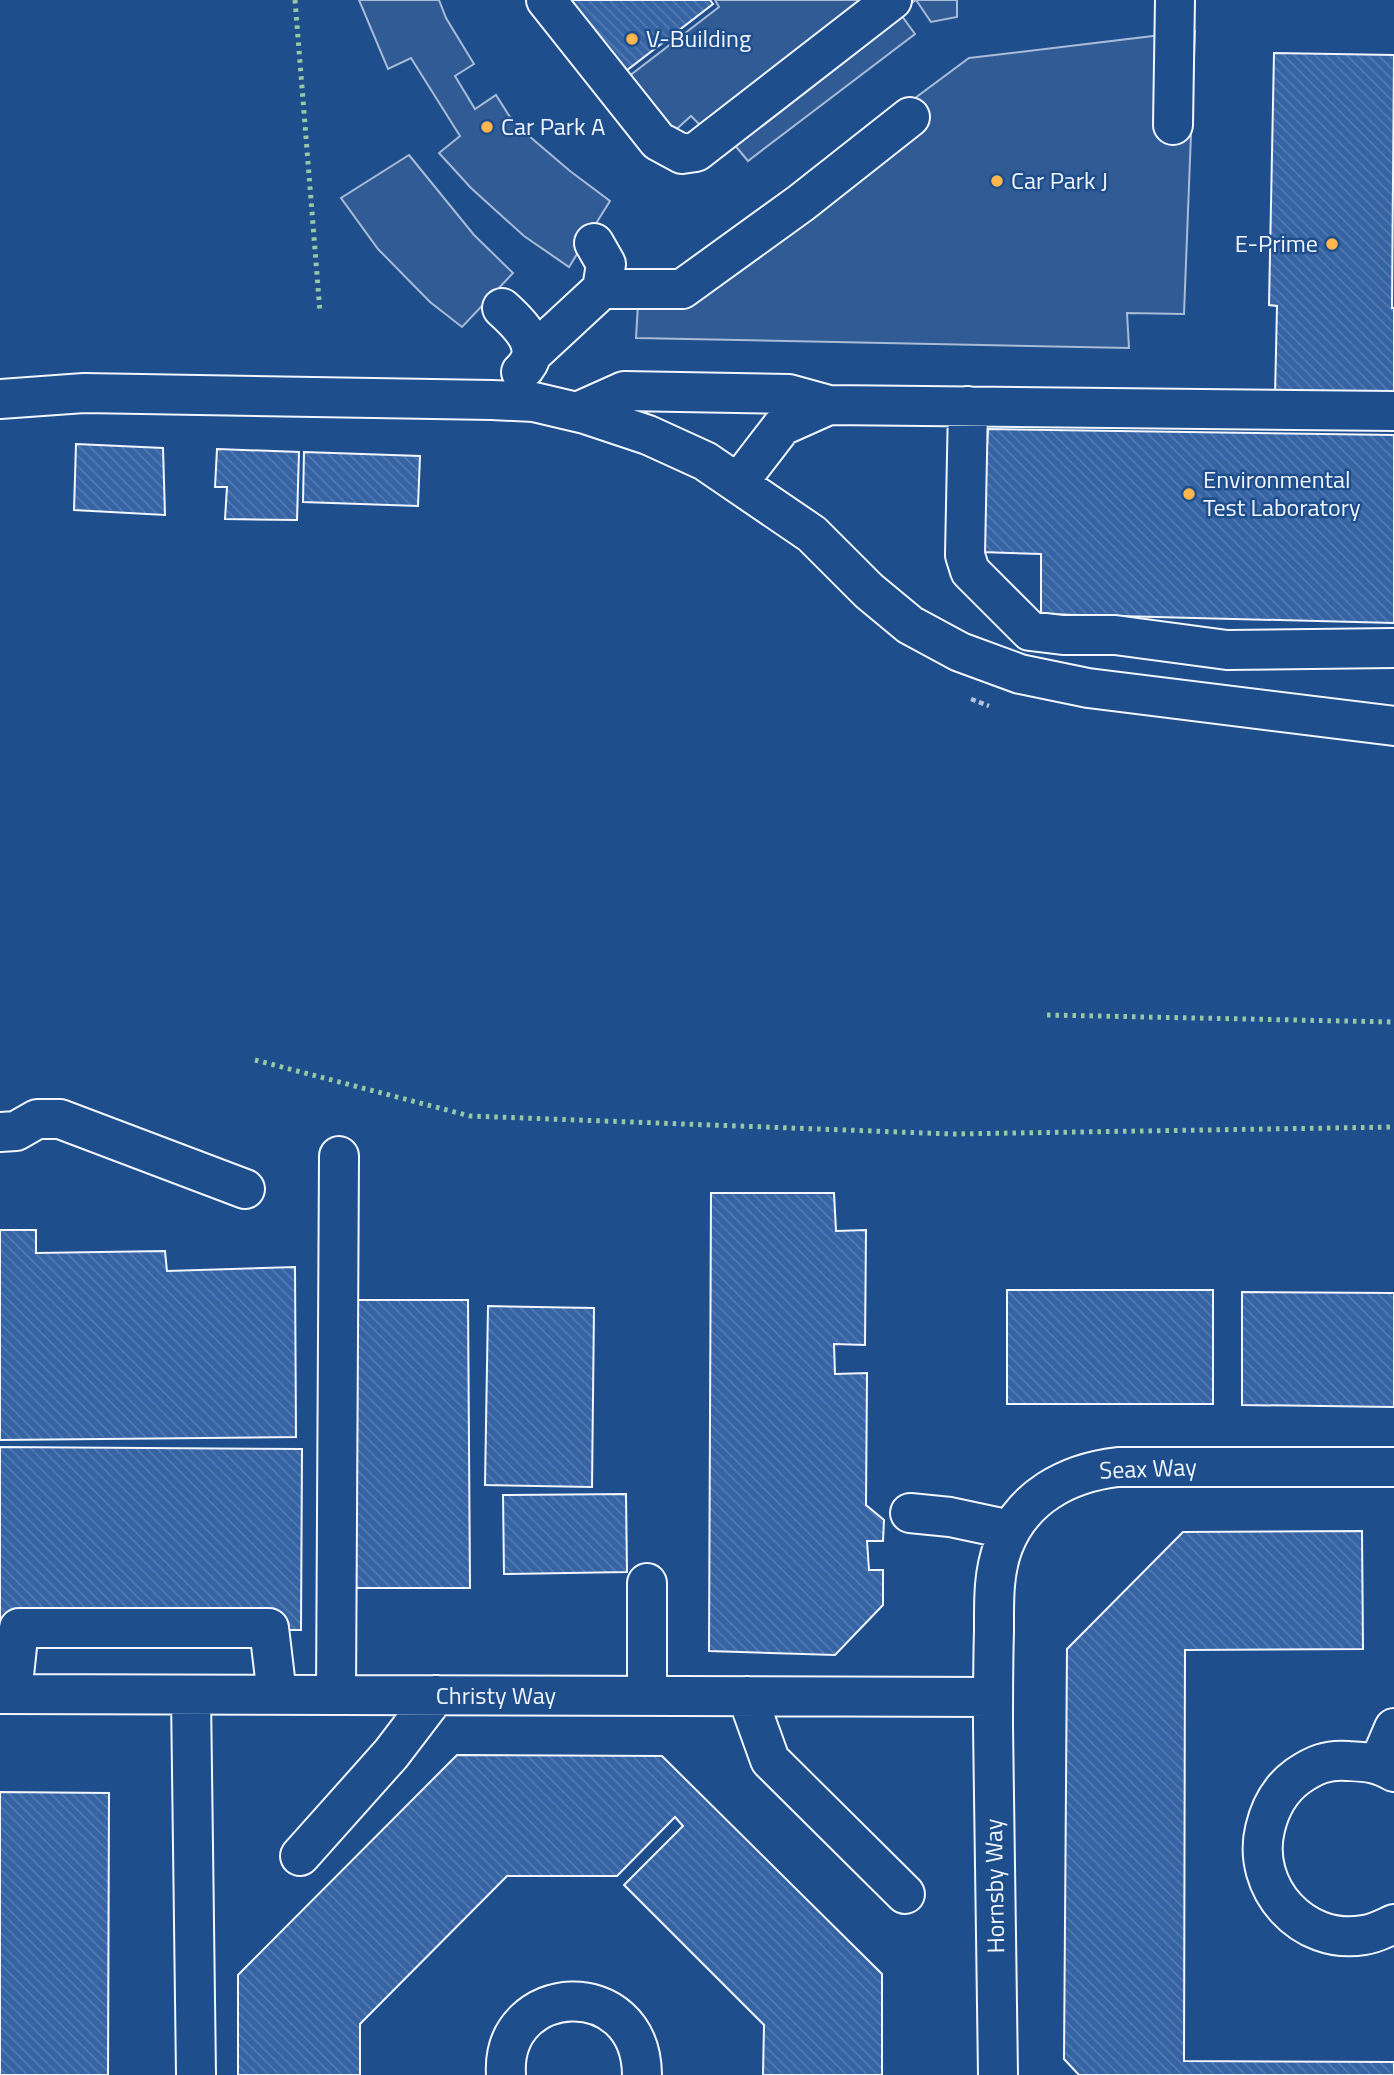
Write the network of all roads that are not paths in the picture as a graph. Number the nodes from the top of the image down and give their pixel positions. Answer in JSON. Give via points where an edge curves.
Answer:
{"nodes":[{"id":1,"x":546,"y":0,"type":"edge"},
{"id":2,"x":892,"y":0,"type":"edge"},
{"id":3,"x":1175,"y":0,"type":"edge"},
{"id":4,"x":910,"y":117,"type":"dead end"},
{"id":5,"x":1173,"y":125,"type":"dead end"},
{"id":6,"x":594,"y":243,"type":"dead end"},
{"id":7,"x":602,"y":289,"type":"junction"},
{"id":8,"x":502,"y":307,"type":"dead end"},
{"id":9,"x":533,"y":353,"type":"junction"},
{"id":10,"x":0,"y":378,"type":"edge"},
{"id":11,"x":84,"y":393,"type":"junction"},
{"id":12,"x":0,"y":399,"type":"edge"},
{"id":13,"x":492,"y":400,"type":"junction"},
{"id":14,"x":829,"y":405,"type":"junction"},
{"id":15,"x":968,"y":406,"type":"junction"},
{"id":16,"x":1394,"y":411,"type":"edge"},
{"id":17,"x":577,"y":412,"type":"junction"},
{"id":18,"x":738,"y":482,"type":"junction"},
{"id":19,"x":1394,"y":648,"type":"edge"},
{"id":20,"x":1394,"y":726,"type":"edge"},
{"id":21,"x":0,"y":1132,"type":"edge"},
{"id":22,"x":339,"y":1156,"type":"dead end"},
{"id":23,"x":245,"y":1189,"type":"dead end"},
{"id":24,"x":1394,"y":1468,"type":"edge"},
{"id":25,"x":910,"y":1513,"type":"dead end"},
{"id":26,"x":1011,"y":1530,"type":"junction"},
{"id":27,"x":647,"y":1583,"type":"dead end"},
{"id":28,"x":6,"y":1694,"type":"edge"},
{"id":29,"x":191,"y":1695,"type":"junction"},
{"id":30,"x":277,"y":1695,"type":"junction"},
{"id":31,"x":336,"y":1695,"type":"junction"},
{"id":32,"x":436,"y":1696,"type":"junction"},
{"id":33,"x":647,"y":1696,"type":"junction"},
{"id":34,"x":747,"y":1696,"type":"junction"},
{"id":35,"x":993,"y":1697,"type":"junction"},
{"id":36,"x":1394,"y":1728,"type":"edge"},
{"id":37,"x":1387,"y":1768,"type":"edge"},
{"id":38,"x":300,"y":1856,"type":"dead end"},
{"id":39,"x":905,"y":1894,"type":"dead end"},
{"id":40,"x":1394,"y":1924,"type":"edge"},
{"id":41,"x":196,"y":2075,"type":"edge"},
{"id":42,"x":506,"y":2075,"type":"edge"},
{"id":43,"x":642,"y":2075,"type":"edge"},
{"id":44,"x":998,"y":2075,"type":"edge"}],
"edges":[{"from":1,"to":2,"type":"street","via":[[658,141],[682,154],[696,152]]},
{"from":3,"to":5,"type":"street"},
{"from":4,"to":7,"type":"street","via":[[802,203],[682,289]]},
{"from":6,"to":7,"type":"street","via":[[606,264]]},
{"from":7,"to":9,"type":"street"},
{"from":8,"to":9,"type":"street","via":[[517,321]]},
{"from":9,"to":13,"type":"street","via":[[529,365]]},
{"from":10,"to":11,"type":"street"},
{"from":11,"to":12,"type":"street"},
{"from":11,"to":13,"type":"street"},
{"from":13,"to":17,"type":"street","via":[[534,402]]},
{"from":14,"to":15,"type":"street"},
{"from":14,"to":17,"type":"street","via":[[789,394],[624,391]]},
{"from":14,"to":18,"type":"street","via":[[782,426]]},
{"from":15,"to":16,"type":"street"},
{"from":15,"to":19,"type":"street","via":[[965,555],[970,571],[1030,631],[1115,635],[1227,650]]},
{"from":17,"to":18,"type":"street","via":[[648,435]]},
{"from":18,"to":20,"type":"street","via":[[812,534],[910,625],[960,652],[1020,674],[1088,688]]},
{"from":21,"to":23,"type":"street","via":[[16,1131],[37,1119],[60,1119]]},
{"from":22,"to":31,"type":"street"},
{"from":24,"to":26,"type":"street","name":"Seax Way","via":[[1097,1469],[1056,1484],[1039,1496]]},
{"from":25,"to":26,"type":"street"},
{"from":26,"to":35,"type":"street","name":"Seax Way","via":[[995,1583]]},
{"from":27,"to":33,"type":"street"},
{"from":28,"to":29,"type":"street","name":"Christy Way"},
{"from":28,"to":30,"type":"street","via":[[19,1628],[269,1628]]},
{"from":29,"to":30,"type":"street","name":"Christy Way"},
{"from":29,"to":41,"type":"street"},
{"from":30,"to":31,"type":"street","name":"Christy Way"},
{"from":31,"to":32,"type":"street","name":"Christy Way"},
{"from":32,"to":33,"type":"street","name":"Christy Way"},
{"from":32,"to":38,"type":"street"},
{"from":33,"to":34,"type":"street","name":"Christy Way"},
{"from":34,"to":35,"type":"street","name":"Christy Way"},
{"from":34,"to":39,"type":"street","via":[[770,1760]]},
{"from":35,"to":44,"type":"street","name":"Hornsby Way"},
{"from":36,"to":37,"type":"street"},
{"from":37,"to":40,"type":"street","via":[[1334,1760],[1312,1766],[1287,1784],[1269,1810],[1261,1847],[1266,1877],[1275,1895],[1309,1926],[1351,1936]]},
{"from":42,"to":43,"type":"street","via":[[509,2049],[519,2028],[550,2005],[571,2001],[604,2008],[621,2019],[638,2045]]}]}
